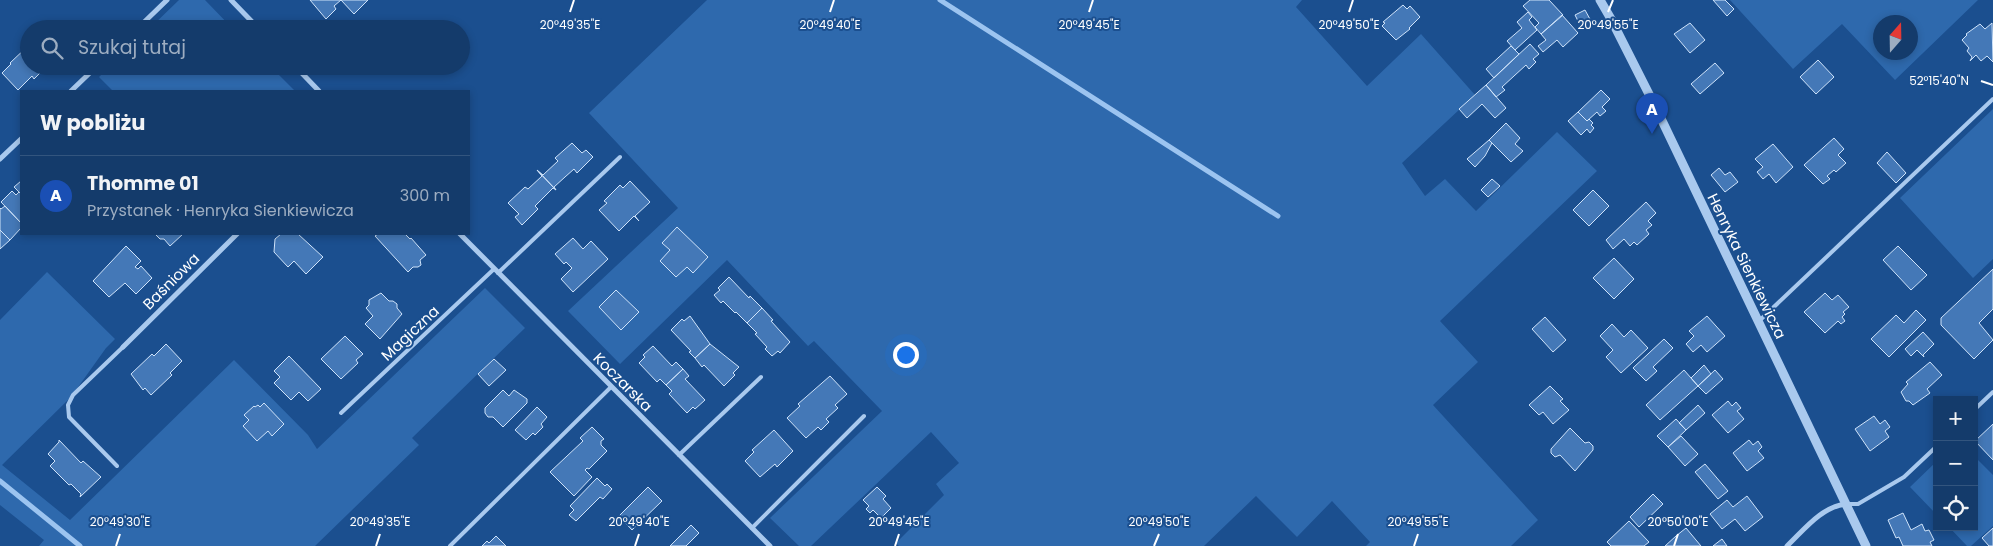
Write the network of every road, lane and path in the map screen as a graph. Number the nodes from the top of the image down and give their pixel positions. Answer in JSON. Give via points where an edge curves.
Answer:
{"nodes":[{"id":1,"x":167,"y":0,"type":"edge"},
{"id":2,"x":230,"y":0,"type":"edge"},
{"id":3,"x":1600,"y":0,"type":"edge"},
{"id":4,"x":146,"y":20,"type":"edge"},
{"id":5,"x":249,"y":20,"type":"edge"},
{"id":6,"x":88,"y":75,"type":"edge"},
{"id":7,"x":304,"y":75,"type":"edge"},
{"id":8,"x":72,"y":90,"type":"edge"},
{"id":9,"x":318,"y":90,"type":"edge"},
{"id":10,"x":1993,"y":99,"type":"edge"},
{"id":11,"x":20,"y":140,"type":"edge"},
{"id":12,"x":620,"y":157,"type":"dead end"},
{"id":13,"x":0,"y":159,"type":"edge"},
{"id":14,"x":236,"y":235,"type":"edge"},
{"id":15,"x":461,"y":235,"type":"edge"},
{"id":16,"x":496,"y":271,"type":"junction"},
{"id":17,"x":1758,"y":322,"type":"junction"},
{"id":18,"x":123,"y":347,"type":"joint"},
{"id":19,"x":761,"y":377,"type":"dead end"},
{"id":20,"x":611,"y":387,"type":"junction"},
{"id":21,"x":1993,"y":392,"type":"edge"},
{"id":22,"x":1978,"y":406,"type":"edge"},
{"id":23,"x":341,"y":413,"type":"dead end"},
{"id":24,"x":864,"y":416,"type":"dead end"},
{"id":25,"x":1933,"y":450,"type":"edge"},
{"id":26,"x":679,"y":455,"type":"junction"},
{"id":27,"x":117,"y":466,"type":"dead end"},
{"id":28,"x":1846,"y":504,"type":"junction"},
{"id":29,"x":752,"y":528,"type":"junction"},
{"id":30,"x":450,"y":546,"type":"edge"},
{"id":31,"x":770,"y":546,"type":"edge"},
{"id":32,"x":1787,"y":546,"type":"edge"},
{"id":33,"x":1866,"y":546,"type":"edge"}],
"edges":[{"from":1,"to":4,"type":"street"},
{"from":2,"to":5,"type":"street"},
{"from":3,"to":17,"type":"street","name":"Henryka Sienkiewicza"},
{"from":6,"to":8,"type":"street"},
{"from":7,"to":9,"type":"street"},
{"from":10,"to":17,"type":"lane"},
{"from":11,"to":13,"type":"street"},
{"from":12,"to":16,"type":"lane","name":"Magiczna"},
{"from":14,"to":18,"type":"street","name":"Baśniowa"},
{"from":15,"to":16,"type":"street","name":"Koczarska"},
{"from":16,"to":20,"type":"street","name":"Koczarska"},
{"from":16,"to":23,"type":"lane","name":"Magiczna"},
{"from":17,"to":28,"type":"street","name":"Henryka Sienkiewicza"},
{"from":18,"to":27,"type":"lane","via":[[73,395],[68,405],[69,417]]},
{"from":19,"to":26,"type":"lane"},
{"from":20,"to":26,"type":"street","name":"Koczarska"},
{"from":20,"to":30,"type":"lane"},
{"from":21,"to":22,"type":"lane"},
{"from":24,"to":29,"type":"lane"},
{"from":25,"to":28,"type":"lane","via":[[1904,477],[1858,504]]},
{"from":26,"to":29,"type":"street","name":"Koczarska"},
{"from":28,"to":32,"type":"street","via":[[1822,513]]},
{"from":28,"to":33,"type":"street","name":"Henryka Sienkiewicza"},
{"from":29,"to":31,"type":"street","name":"Koczarska"}]}
